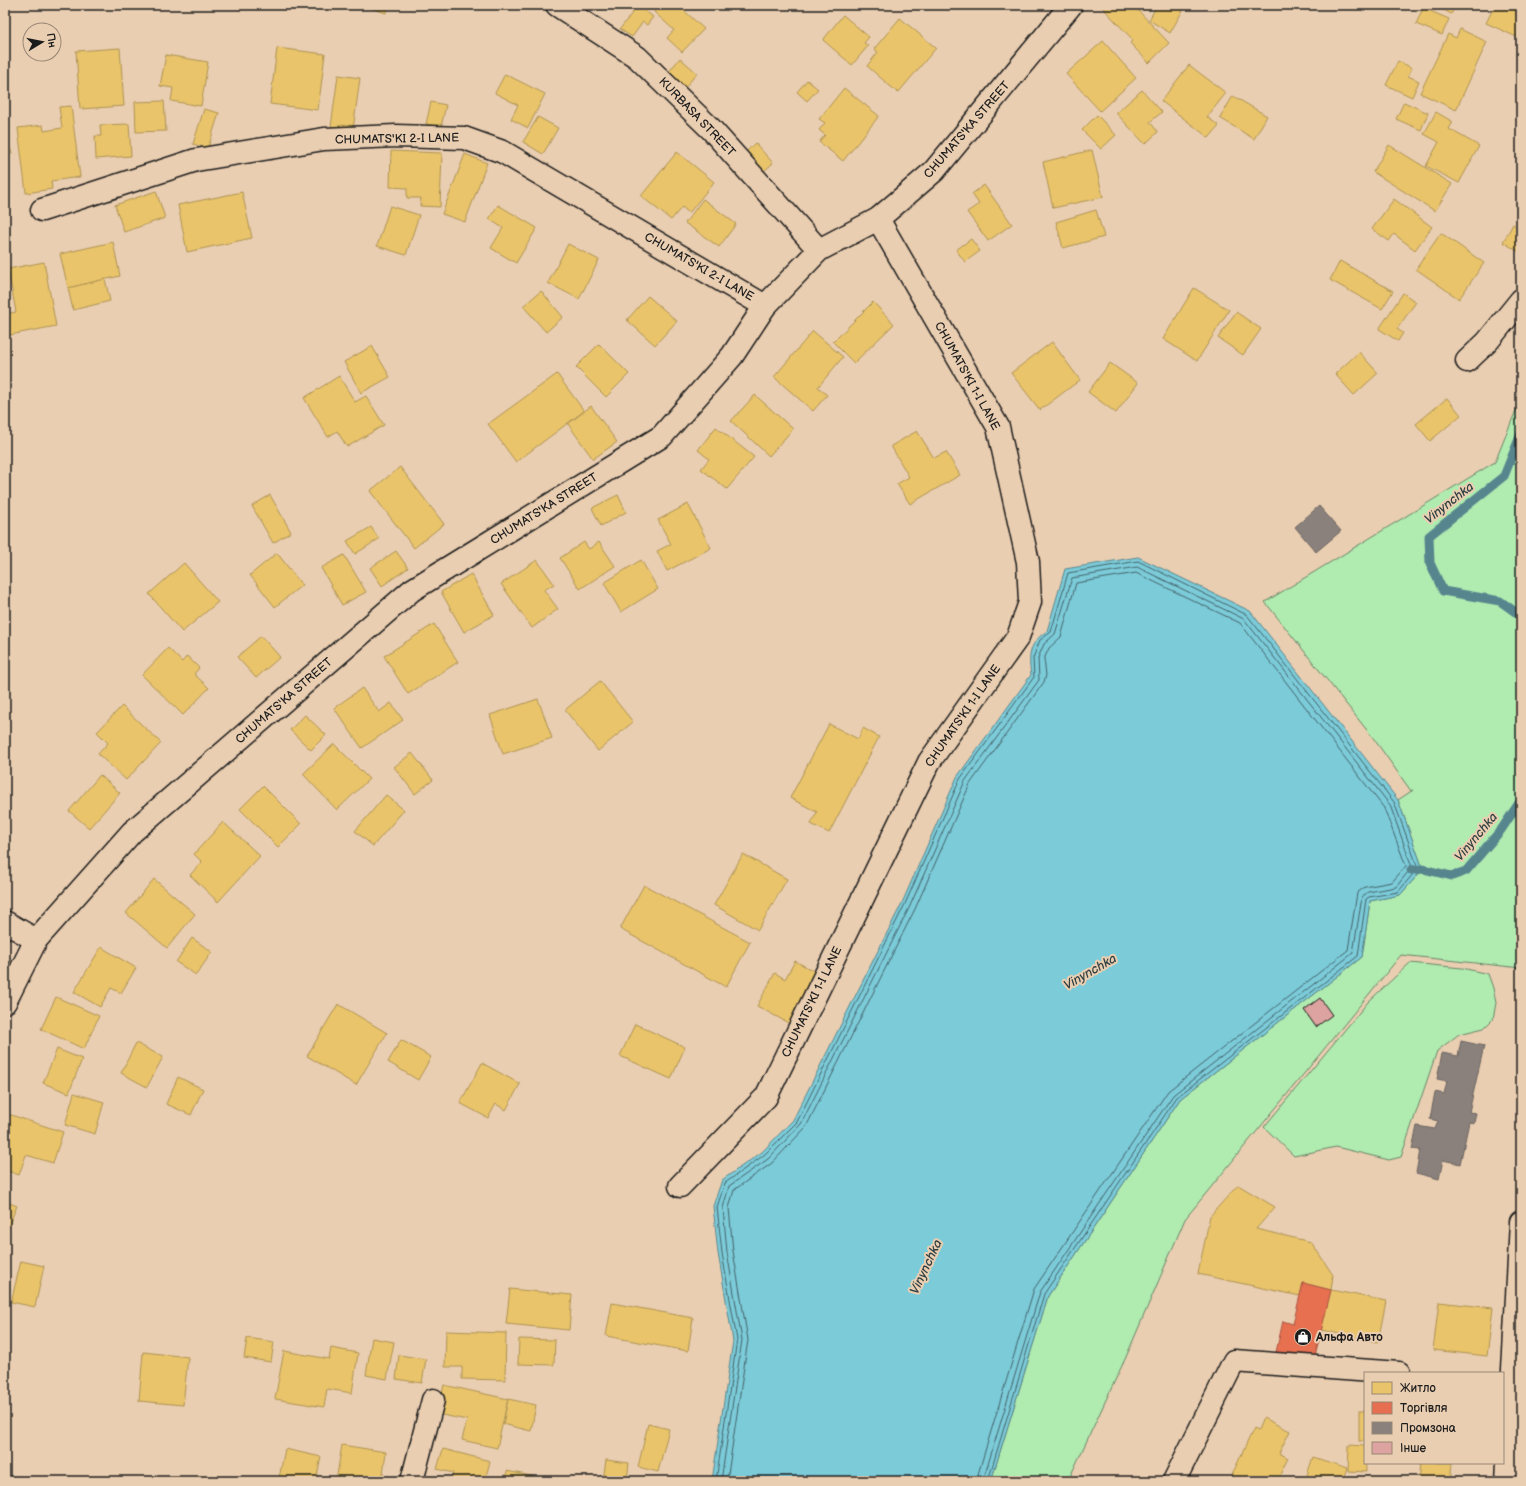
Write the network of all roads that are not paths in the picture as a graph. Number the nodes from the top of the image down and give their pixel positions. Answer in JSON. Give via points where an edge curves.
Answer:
{"nodes":[{"id":1,"x":557,"y":5,"type":"edge"},
{"id":2,"x":1071,"y":5,"type":"edge"},
{"id":3,"x":42,"y":210,"type":"dead end"},
{"id":4,"x":878,"y":219,"type":"junction"},
{"id":5,"x":818,"y":250,"type":"junction"},
{"id":6,"x":1521,"y":300,"type":"edge"},
{"id":7,"x":765,"y":306,"type":"junction"},
{"id":8,"x":1467,"y":361,"type":"dead end"},
{"id":9,"x":5,"y":922,"type":"edge"},
{"id":10,"x":36,"y":940,"type":"junction"},
{"id":11,"x":5,"y":1002,"type":"edge"},
{"id":12,"x":680,"y":1186,"type":"dead end"},
{"id":13,"x":1521,"y":1222,"type":"edge"},
{"id":14,"x":1385,"y":1372,"type":"edge"},
{"id":15,"x":1508,"y":1381,"type":"edge"},
{"id":16,"x":433,"y":1400,"type":"dead end"},
{"id":17,"x":412,"y":1481,"type":"edge"},
{"id":18,"x":1174,"y":1481,"type":"edge"},
{"id":19,"x":1508,"y":1481,"type":"edge"}],
"edges":[{"from":1,"to":5,"type":"street","name":"KURBASA STREET","via":[[637,57],[712,129]]},
{"from":2,"to":4,"type":"street","name":"CHUMATS'KA STREET","via":[[934,171]]},
{"from":3,"to":7,"type":"street","name":"CHUMATS'KI 2-I LANE","via":[[196,160],[324,140],[396,136],[464,138],[502,152]]},
{"from":4,"to":5,"type":"street","name":"CHUMATS'KA STREET"},
{"from":4,"to":12,"type":"street","name":"CHUMATS'KI 1-I LANE","via":[[998,427],[1028,562],[1030,602],[1018,637],[929,762],[766,1096]]},
{"from":5,"to":7,"type":"street","name":"CHUMATS'KA STREET"},
{"from":6,"to":8,"type":"street","via":[[1487,342]]},
{"from":7,"to":10,"type":"street","name":"CHUMATS'KA STREET","via":[[732,356],[662,436],[412,590],[132,832]]},
{"from":9,"to":10,"type":"street"},
{"from":10,"to":11,"type":"street","name":"CHUMATS'KA STREET"},
{"from":13,"to":15,"type":"street"},
{"from":14,"to":18,"type":"street","via":[[1234,1361]]},
{"from":15,"to":19,"type":"street"},
{"from":16,"to":17,"type":"street"}]}
